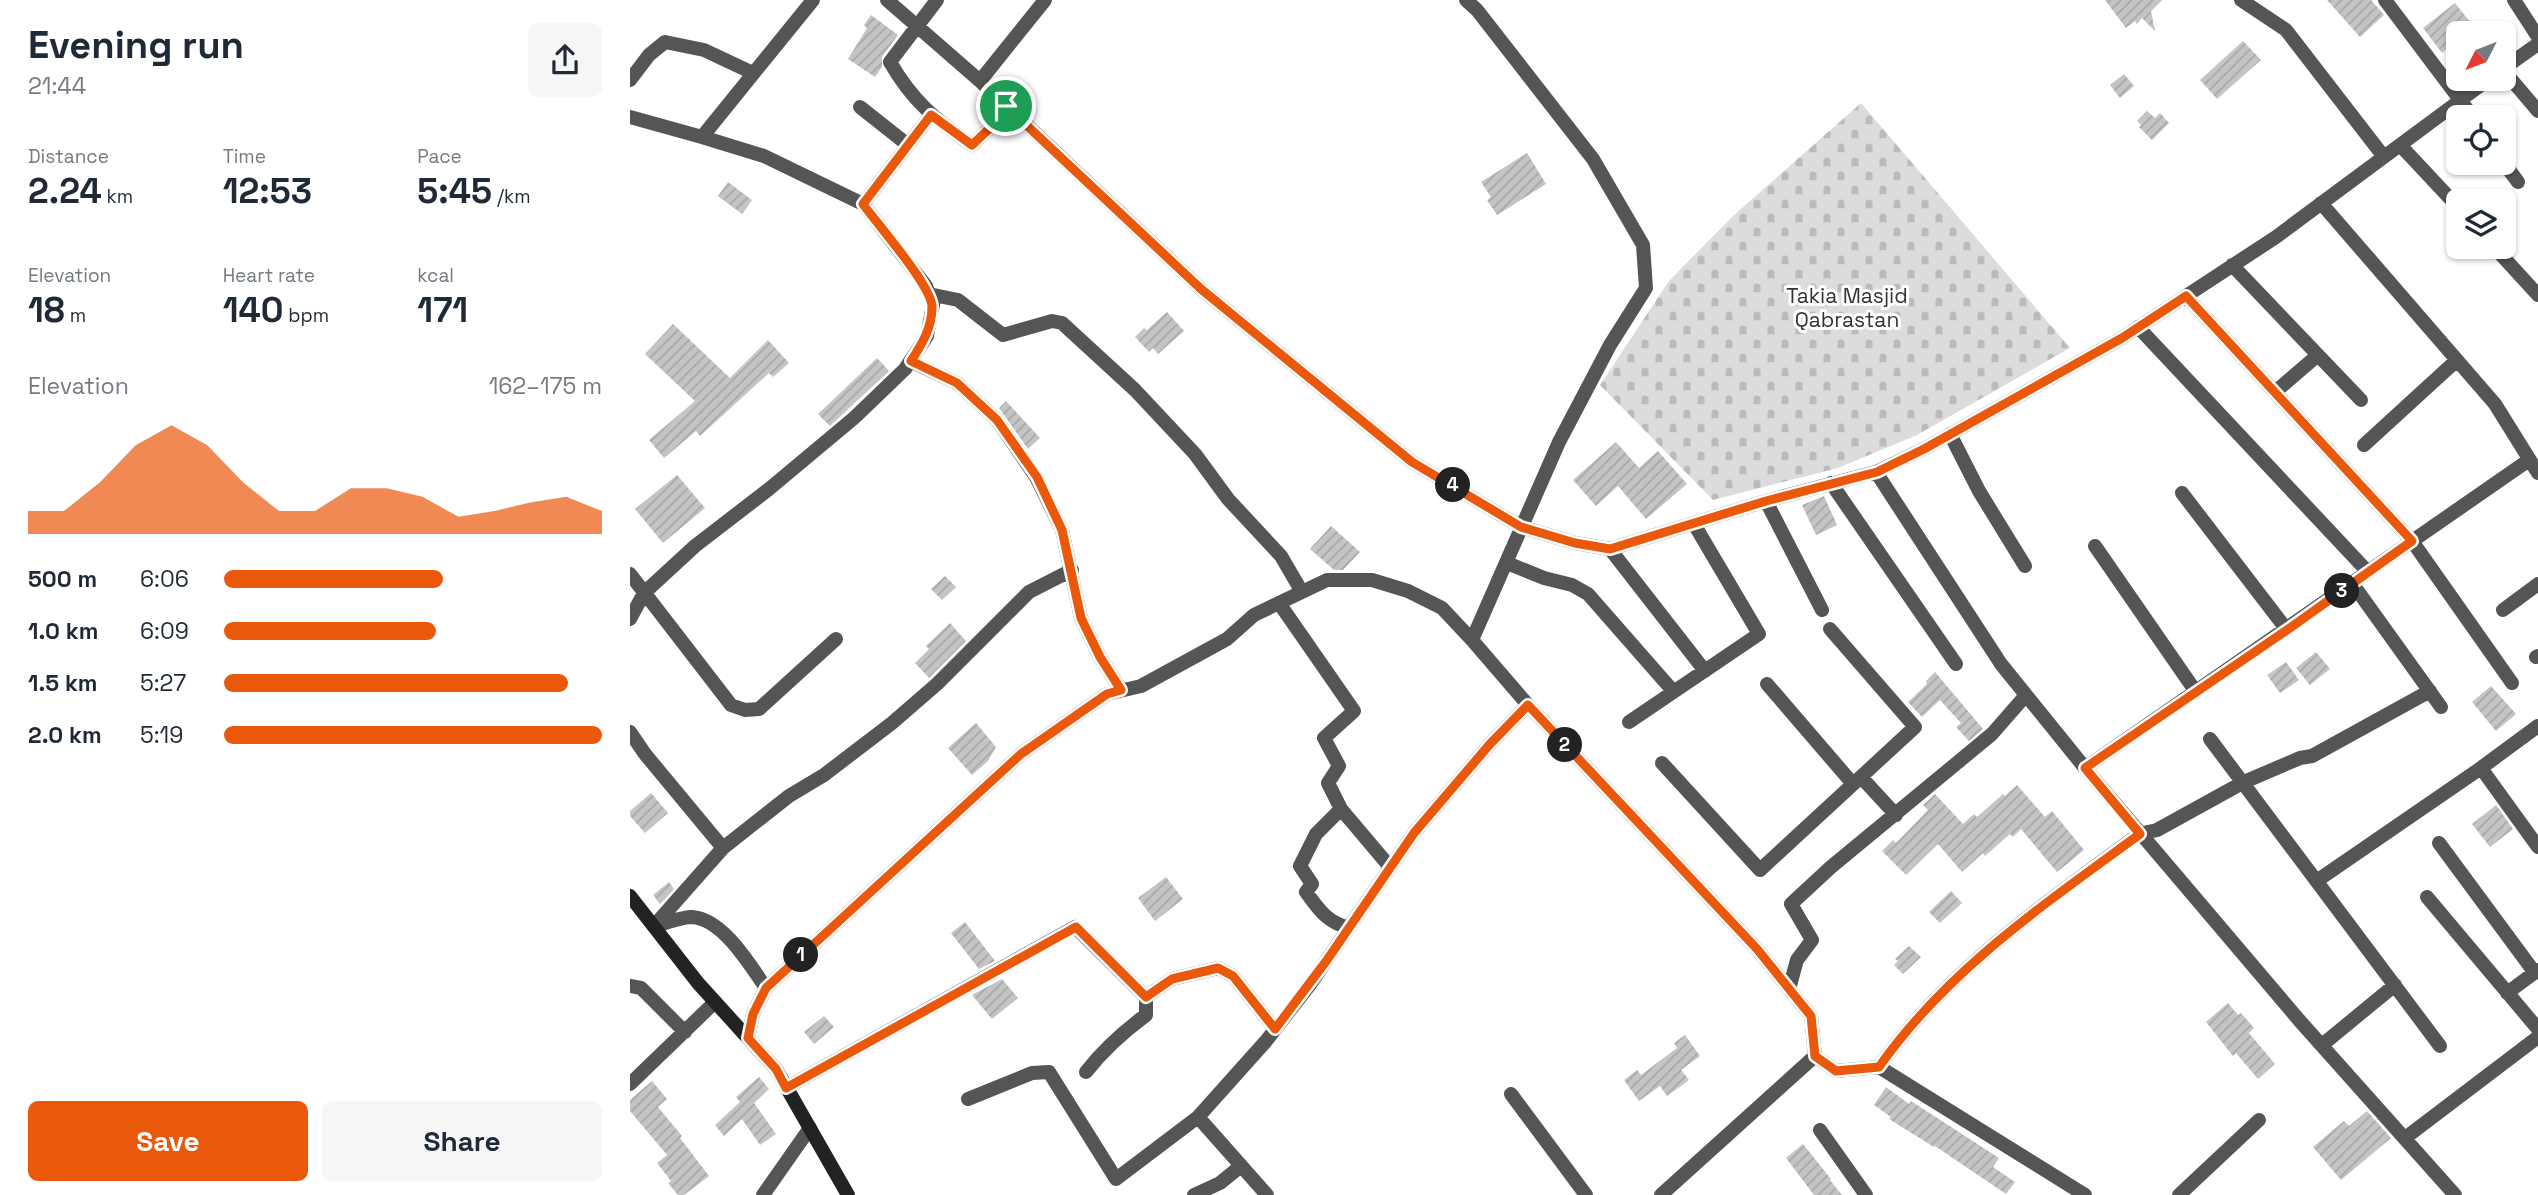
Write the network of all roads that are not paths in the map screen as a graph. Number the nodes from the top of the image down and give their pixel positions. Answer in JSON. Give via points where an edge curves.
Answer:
{"nodes":[{"id":1,"x":813,"y":0,"type":"edge"},
{"id":2,"x":887,"y":0,"type":"edge"},
{"id":3,"x":937,"y":0,"type":"edge"},
{"id":4,"x":1045,"y":0,"type":"edge"},
{"id":5,"x":1489,"y":0,"type":"edge"},
{"id":6,"x":2241,"y":0,"type":"edge"},
{"id":7,"x":2385,"y":0,"type":"edge"},
{"id":8,"x":2514,"y":0,"type":"edge"},
{"id":9,"x":1471,"y":5,"type":"edge"},
{"id":10,"x":918,"y":25,"type":"junction"},
{"id":11,"x":2538,"y":37,"type":"edge"},
{"id":12,"x":2538,"y":44,"type":"edge"},
{"id":13,"x":2516,"y":60,"type":"edge"},
{"id":14,"x":754,"y":74,"type":"junction"},
{"id":15,"x":630,"y":80,"type":"edge"},
{"id":16,"x":980,"y":81,"type":"junction"},
{"id":17,"x":2516,"y":84,"type":"edge"},
{"id":18,"x":2471,"y":91,"type":"edge"},
{"id":19,"x":2460,"y":99,"type":"junction"},
{"id":20,"x":2464,"y":105,"type":"edge"},
{"id":21,"x":1006,"y":106,"type":"junction"},
{"id":22,"x":860,"y":107,"type":"dead end"},
{"id":23,"x":2538,"y":111,"type":"edge"},
{"id":24,"x":931,"y":115,"type":"junction"},
{"id":25,"x":630,"y":117,"type":"edge"},
{"id":26,"x":702,"y":137,"type":"junction"},
{"id":27,"x":908,"y":145,"type":"junction"},
{"id":28,"x":2400,"y":145,"type":"junction"},
{"id":29,"x":2384,"y":157,"type":"junction"},
{"id":30,"x":2513,"y":175,"type":"edge"},
{"id":31,"x":2518,"y":182,"type":"dead end"},
{"id":32,"x":2446,"y":194,"type":"edge"},
{"id":33,"x":2321,"y":203,"type":"junction"},
{"id":34,"x":863,"y":204,"type":"junction"},
{"id":35,"x":2505,"y":259,"type":"edge"},
{"id":36,"x":2232,"y":265,"type":"junction"},
{"id":37,"x":929,"y":294,"type":"junction"},
{"id":38,"x":2538,"y":295,"type":"edge"},
{"id":39,"x":2186,"y":296,"type":"junction"},
{"id":40,"x":2138,"y":327,"type":"junction"},
{"id":41,"x":2318,"y":355,"type":"junction"},
{"id":42,"x":2457,"y":359,"type":"junction"},
{"id":43,"x":911,"y":361,"type":"junction"},
{"id":44,"x":2275,"y":392,"type":"junction"},
{"id":45,"x":2361,"y":400,"type":"dead end"},
{"id":46,"x":1950,"y":434,"type":"junction"},
{"id":47,"x":2364,"y":445,"type":"dead end"},
{"id":48,"x":2529,"y":460,"type":"junction"},
{"id":49,"x":1877,"y":472,"type":"junction"},
{"id":50,"x":2538,"y":473,"type":"edge"},
{"id":51,"x":1831,"y":483,"type":"junction"},
{"id":52,"x":2182,"y":493,"type":"dead end"},
{"id":53,"x":1766,"y":501,"type":"junction"},
{"id":54,"x":1694,"y":524,"type":"junction"},
{"id":55,"x":1521,"y":527,"type":"junction"},
{"id":56,"x":2412,"y":541,"type":"junction"},
{"id":57,"x":2095,"y":546,"type":"dead end"},
{"id":58,"x":1610,"y":549,"type":"junction"},
{"id":59,"x":1507,"y":563,"type":"junction"},
{"id":60,"x":2025,"y":566,"type":"dead end"},
{"id":61,"x":1072,"y":570,"type":"junction"},
{"id":62,"x":2368,"y":572,"type":"junction"},
{"id":63,"x":630,"y":573,"type":"edge"},
{"id":64,"x":2352,"y":583,"type":"junction"},
{"id":65,"x":2538,"y":584,"type":"edge"},
{"id":66,"x":1302,"y":592,"type":"junction"},
{"id":67,"x":644,"y":593,"type":"junction"},
{"id":68,"x":1279,"y":603,"type":"junction"},
{"id":69,"x":1822,"y":610,"type":"dead end"},
{"id":70,"x":2503,"y":610,"type":"dead end"},
{"id":71,"x":630,"y":619,"type":"edge"},
{"id":72,"x":1830,"y":629,"type":"dead end"},
{"id":73,"x":2287,"y":630,"type":"junction"},
{"id":74,"x":836,"y":639,"type":"dead end"},
{"id":75,"x":1472,"y":640,"type":"junction"},
{"id":76,"x":1956,"y":664,"type":"dead end"},
{"id":77,"x":1705,"y":671,"type":"junction"},
{"id":78,"x":2512,"y":683,"type":"dead end"},
{"id":79,"x":1767,"y":684,"type":"dead end"},
{"id":80,"x":1121,"y":690,"type":"junction"},
{"id":81,"x":1673,"y":691,"type":"junction"},
{"id":82,"x":2430,"y":691,"type":"junction"},
{"id":83,"x":2196,"y":692,"type":"junction"},
{"id":84,"x":2026,"y":695,"type":"junction"},
{"id":85,"x":1528,"y":705,"type":"junction"},
{"id":86,"x":2441,"y":707,"type":"dead end"},
{"id":87,"x":1629,"y":722,"type":"dead end"},
{"id":88,"x":2536,"y":731,"type":"edge"},
{"id":89,"x":630,"y":732,"type":"edge"},
{"id":90,"x":2210,"y":739,"type":"dead end"},
{"id":91,"x":1662,"y":763,"type":"dead end"},
{"id":92,"x":2085,"y":768,"type":"junction"},
{"id":93,"x":2482,"y":768,"type":"junction"},
{"id":94,"x":1857,"y":780,"type":"junction"},
{"id":95,"x":2244,"y":782,"type":"junction"},
{"id":96,"x":1341,"y":809,"type":"junction"},
{"id":97,"x":1896,"y":815,"type":"junction"},
{"id":98,"x":2140,"y":834,"type":"junction"},
{"id":99,"x":2439,"y":843,"type":"dead end"},
{"id":100,"x":2538,"y":846,"type":"edge"},
{"id":101,"x":723,"y":848,"type":"junction"},
{"id":102,"x":1390,"y":867,"type":"junction"},
{"id":103,"x":2318,"y":880,"type":"junction"},
{"id":104,"x":630,"y":896,"type":"edge"},
{"id":105,"x":2427,"y":897,"type":"dead end"},
{"id":106,"x":654,"y":926,"type":"junction"},
{"id":107,"x":1349,"y":928,"type":"junction"},
{"id":108,"x":2536,"y":971,"type":"edge"},
{"id":109,"x":2395,"y":985,"type":"junction"},
{"id":110,"x":630,"y":986,"type":"edge"},
{"id":111,"x":766,"y":988,"type":"junction"},
{"id":112,"x":1789,"y":989,"type":"junction"},
{"id":113,"x":2507,"y":993,"type":"junction"},
{"id":114,"x":1146,"y":997,"type":"junction"},
{"id":115,"x":715,"y":1002,"type":"junction"},
{"id":116,"x":1275,"y":1029,"type":"junction"},
{"id":117,"x":2538,"y":1030,"type":"edge"},
{"id":118,"x":685,"y":1032,"type":"junction"},
{"id":119,"x":2538,"y":1037,"type":"edge"},
{"id":120,"x":748,"y":1038,"type":"junction"},
{"id":121,"x":2322,"y":1045,"type":"junction"},
{"id":122,"x":2440,"y":1046,"type":"dead end"},
{"id":123,"x":1815,"y":1056,"type":"junction"},
{"id":124,"x":1879,"y":1067,"type":"junction"},
{"id":125,"x":1086,"y":1072,"type":"dead end"},
{"id":126,"x":630,"y":1084,"type":"edge"},
{"id":127,"x":786,"y":1088,"type":"junction"},
{"id":128,"x":1511,"y":1094,"type":"dead end"},
{"id":129,"x":968,"y":1099,"type":"dead end"},
{"id":130,"x":1198,"y":1117,"type":"junction"},
{"id":131,"x":2259,"y":1120,"type":"dead end"},
{"id":132,"x":810,"y":1128,"type":"junction"},
{"id":133,"x":1821,"y":1130,"type":"dead end"},
{"id":134,"x":2405,"y":1138,"type":"junction"},
{"id":135,"x":1241,"y":1166,"type":"junction"},
{"id":136,"x":764,"y":1195,"type":"edge"},
{"id":137,"x":848,"y":1195,"type":"edge"},
{"id":138,"x":1194,"y":1195,"type":"edge"},
{"id":139,"x":1267,"y":1195,"type":"edge"},
{"id":140,"x":1586,"y":1195,"type":"edge"},
{"id":141,"x":1661,"y":1195,"type":"edge"},
{"id":142,"x":1866,"y":1195,"type":"edge"},
{"id":143,"x":2085,"y":1195,"type":"edge"},
{"id":144,"x":2179,"y":1195,"type":"edge"},
{"id":145,"x":2455,"y":1195,"type":"edge"}],
"edges":[{"from":1,"to":14,"type":"street"},
{"from":2,"to":10,"type":"street"},
{"from":3,"to":10,"type":"street"},
{"from":4,"to":16,"type":"street"},
{"from":5,"to":9,"type":"street"},
{"from":6,"to":29,"type":"street","via":[[2286,30]]},
{"from":7,"to":19,"type":"street"},
{"from":8,"to":11,"type":"street"},
{"from":9,"to":55,"type":"street","via":[[1593,159],[1643,245],[1646,288],[1559,442]]},
{"from":10,"to":16,"type":"street"},
{"from":10,"to":24,"type":"street","via":[[890,62],[901,82]]},
{"from":12,"to":13,"type":"street"},
{"from":14,"to":15,"type":"street","via":[[704,50],[665,42]]},
{"from":14,"to":26,"type":"street"},
{"from":16,"to":21,"type":"street"},
{"from":17,"to":23,"type":"street"},
{"from":18,"to":19,"type":"street"},
{"from":19,"to":20,"type":"street"},
{"from":19,"to":28,"type":"street"},
{"from":21,"to":24,"type":"street","via":[[972,145]]},
{"from":21,"to":55,"type":"street","via":[[1201,289],[1326,392],[1412,462]]},
{"from":22,"to":27,"type":"street"},
{"from":24,"to":27,"type":"street"},
{"from":25,"to":26,"type":"street"},
{"from":26,"to":34,"type":"street","via":[[764,156]]},
{"from":27,"to":34,"type":"street"},
{"from":28,"to":29,"type":"street"},
{"from":28,"to":32,"type":"street"},
{"from":29,"to":33,"type":"street"},
{"from":30,"to":31,"type":"street"},
{"from":33,"to":36,"type":"street"},
{"from":33,"to":42,"type":"street"},
{"from":34,"to":37,"type":"street"},
{"from":35,"to":38,"type":"street"},
{"from":36,"to":39,"type":"street"},
{"from":36,"to":41,"type":"street"},
{"from":37,"to":43,"type":"street","via":[[933,305],[927,336]]},
{"from":37,"to":66,"type":"street","via":[[958,300],[1003,335],[1052,321],[1062,323],[1195,454],[1228,499],[1281,556]]},
{"from":39,"to":40,"type":"street"},
{"from":39,"to":44,"type":"street"},
{"from":40,"to":46,"type":"street"},
{"from":40,"to":62,"type":"street"},
{"from":41,"to":44,"type":"street"},
{"from":41,"to":45,"type":"street"},
{"from":42,"to":47,"type":"street"},
{"from":42,"to":48,"type":"street","via":[[2495,404]]},
{"from":43,"to":61,"type":"street","via":[[957,383],[997,420],[1037,477],[1062,530]]},
{"from":43,"to":67,"type":"street","via":[[854,418]]},
{"from":44,"to":56,"type":"street"},
{"from":46,"to":49,"type":"street"},
{"from":46,"to":60,"type":"street"},
{"from":48,"to":50,"type":"street"},
{"from":48,"to":56,"type":"street"},
{"from":49,"to":51,"type":"street"},
{"from":49,"to":84,"type":"street","via":[[2001,664]]},
{"from":51,"to":53,"type":"street"},
{"from":51,"to":76,"type":"street"},
{"from":52,"to":73,"type":"street"},
{"from":53,"to":54,"type":"street"},
{"from":53,"to":69,"type":"street"},
{"from":54,"to":58,"type":"street"},
{"from":54,"to":77,"type":"street","via":[[1759,634]]},
{"from":55,"to":58,"type":"street"},
{"from":55,"to":59,"type":"street"},
{"from":56,"to":62,"type":"street"},
{"from":56,"to":78,"type":"street"},
{"from":57,"to":83,"type":"street"},
{"from":58,"to":77,"type":"street"},
{"from":59,"to":75,"type":"street"},
{"from":59,"to":81,"type":"street","via":[[1588,594]]},
{"from":61,"to":80,"type":"street","via":[[1081,618]]},
{"from":61,"to":101,"type":"street","via":[[1029,592],[892,723]]},
{"from":62,"to":64,"type":"street"},
{"from":63,"to":67,"type":"street"},
{"from":64,"to":73,"type":"street"},
{"from":64,"to":82,"type":"street"},
{"from":65,"to":70,"type":"street"},
{"from":66,"to":68,"type":"street"},
{"from":66,"to":75,"type":"street","via":[[1327,579],[1372,580],[1408,590],[1442,608]]},
{"from":67,"to":71,"type":"street"},
{"from":67,"to":74,"type":"street","via":[[731,705],[745,710],[759,709]]},
{"from":68,"to":80,"type":"street","via":[[1254,615],[1227,639],[1141,686]]},
{"from":68,"to":96,"type":"street","via":[[1354,710],[1324,738],[1339,765],[1328,783]]},
{"from":72,"to":94,"type":"street","via":[[1915,727]]},
{"from":73,"to":83,"type":"street"},
{"from":75,"to":85,"type":"street"},
{"from":77,"to":81,"type":"street"},
{"from":79,"to":94,"type":"street"},
{"from":80,"to":111,"type":"street","via":[[1107,694],[1021,754]]},
{"from":81,"to":87,"type":"street"},
{"from":82,"to":86,"type":"street"},
{"from":82,"to":95,"type":"street","via":[[2312,756]]},
{"from":83,"to":92,"type":"street"},
{"from":84,"to":92,"type":"street"},
{"from":84,"to":97,"type":"street","via":[[1992,734]]},
{"from":85,"to":102,"type":"street","via":[[1414,833]]},
{"from":85,"to":112,"type":"street","via":[[1757,949]]},
{"from":88,"to":93,"type":"street"},
{"from":89,"to":101,"type":"street"},
{"from":90,"to":95,"type":"street"},
{"from":91,"to":94,"type":"street","via":[[1760,870]]},
{"from":92,"to":98,"type":"street"},
{"from":93,"to":100,"type":"street"},
{"from":93,"to":103,"type":"street"},
{"from":94,"to":97,"type":"street"},
{"from":95,"to":98,"type":"street","via":[[2157,830]]},
{"from":95,"to":103,"type":"street"},
{"from":96,"to":102,"type":"street"},
{"from":96,"to":107,"type":"street","via":[[1316,834],[1300,866],[1312,884],[1306,892],[1320,912],[1334,924]]},
{"from":97,"to":112,"type":"street","via":[[1791,904],[1812,940],[1797,960]]},
{"from":98,"to":121,"type":"street"},
{"from":98,"to":124,"type":"street","via":[[2034,912],[1957,977],[1903,1032]]},
{"from":99,"to":108,"type":"street"},
{"from":101,"to":106,"type":"street"},
{"from":102,"to":107,"type":"street"},
{"from":103,"to":109,"type":"street"},
{"from":104,"to":106,"type":"street"},
{"from":105,"to":113,"type":"street"},
{"from":106,"to":111,"type":"street","via":[[692,917],[719,928]]},
{"from":106,"to":115,"type":"street"},
{"from":107,"to":116,"type":"street"},
{"from":108,"to":113,"type":"street"},
{"from":109,"to":121,"type":"street"},
{"from":109,"to":122,"type":"street"},
{"from":110,"to":118,"type":"street","via":[[641,988]]},
{"from":111,"to":120,"type":"street"},
{"from":112,"to":123,"type":"street","via":[[1811,1016]]},
{"from":113,"to":117,"type":"street"},
{"from":114,"to":116,"type":"street","via":[[1172,979],[1218,968],[1233,976]]},
{"from":114,"to":125,"type":"street","via":[[1146,1015],[1125,1030]]},
{"from":114,"to":127,"type":"street","via":[[1076,927]]},
{"from":115,"to":118,"type":"street"},
{"from":115,"to":120,"type":"street"},
{"from":116,"to":130,"type":"street"},
{"from":118,"to":126,"type":"street"},
{"from":119,"to":134,"type":"street"},
{"from":120,"to":127,"type":"street","via":[[776,1069]]},
{"from":121,"to":134,"type":"street"},
{"from":123,"to":124,"type":"street","via":[[1836,1071]]},
{"from":123,"to":141,"type":"street"},
{"from":124,"to":143,"type":"street"},
{"from":127,"to":132,"type":"street"},
{"from":128,"to":140,"type":"street"},
{"from":129,"to":130,"type":"street","via":[[1032,1073],[1049,1072],[1116,1179]]},
{"from":130,"to":135,"type":"street"},
{"from":131,"to":144,"type":"street"},
{"from":132,"to":136,"type":"street"},
{"from":132,"to":137,"type":"street"},
{"from":133,"to":142,"type":"street"},
{"from":134,"to":145,"type":"street"},
{"from":135,"to":138,"type":"street"},
{"from":135,"to":139,"type":"street"}]}
